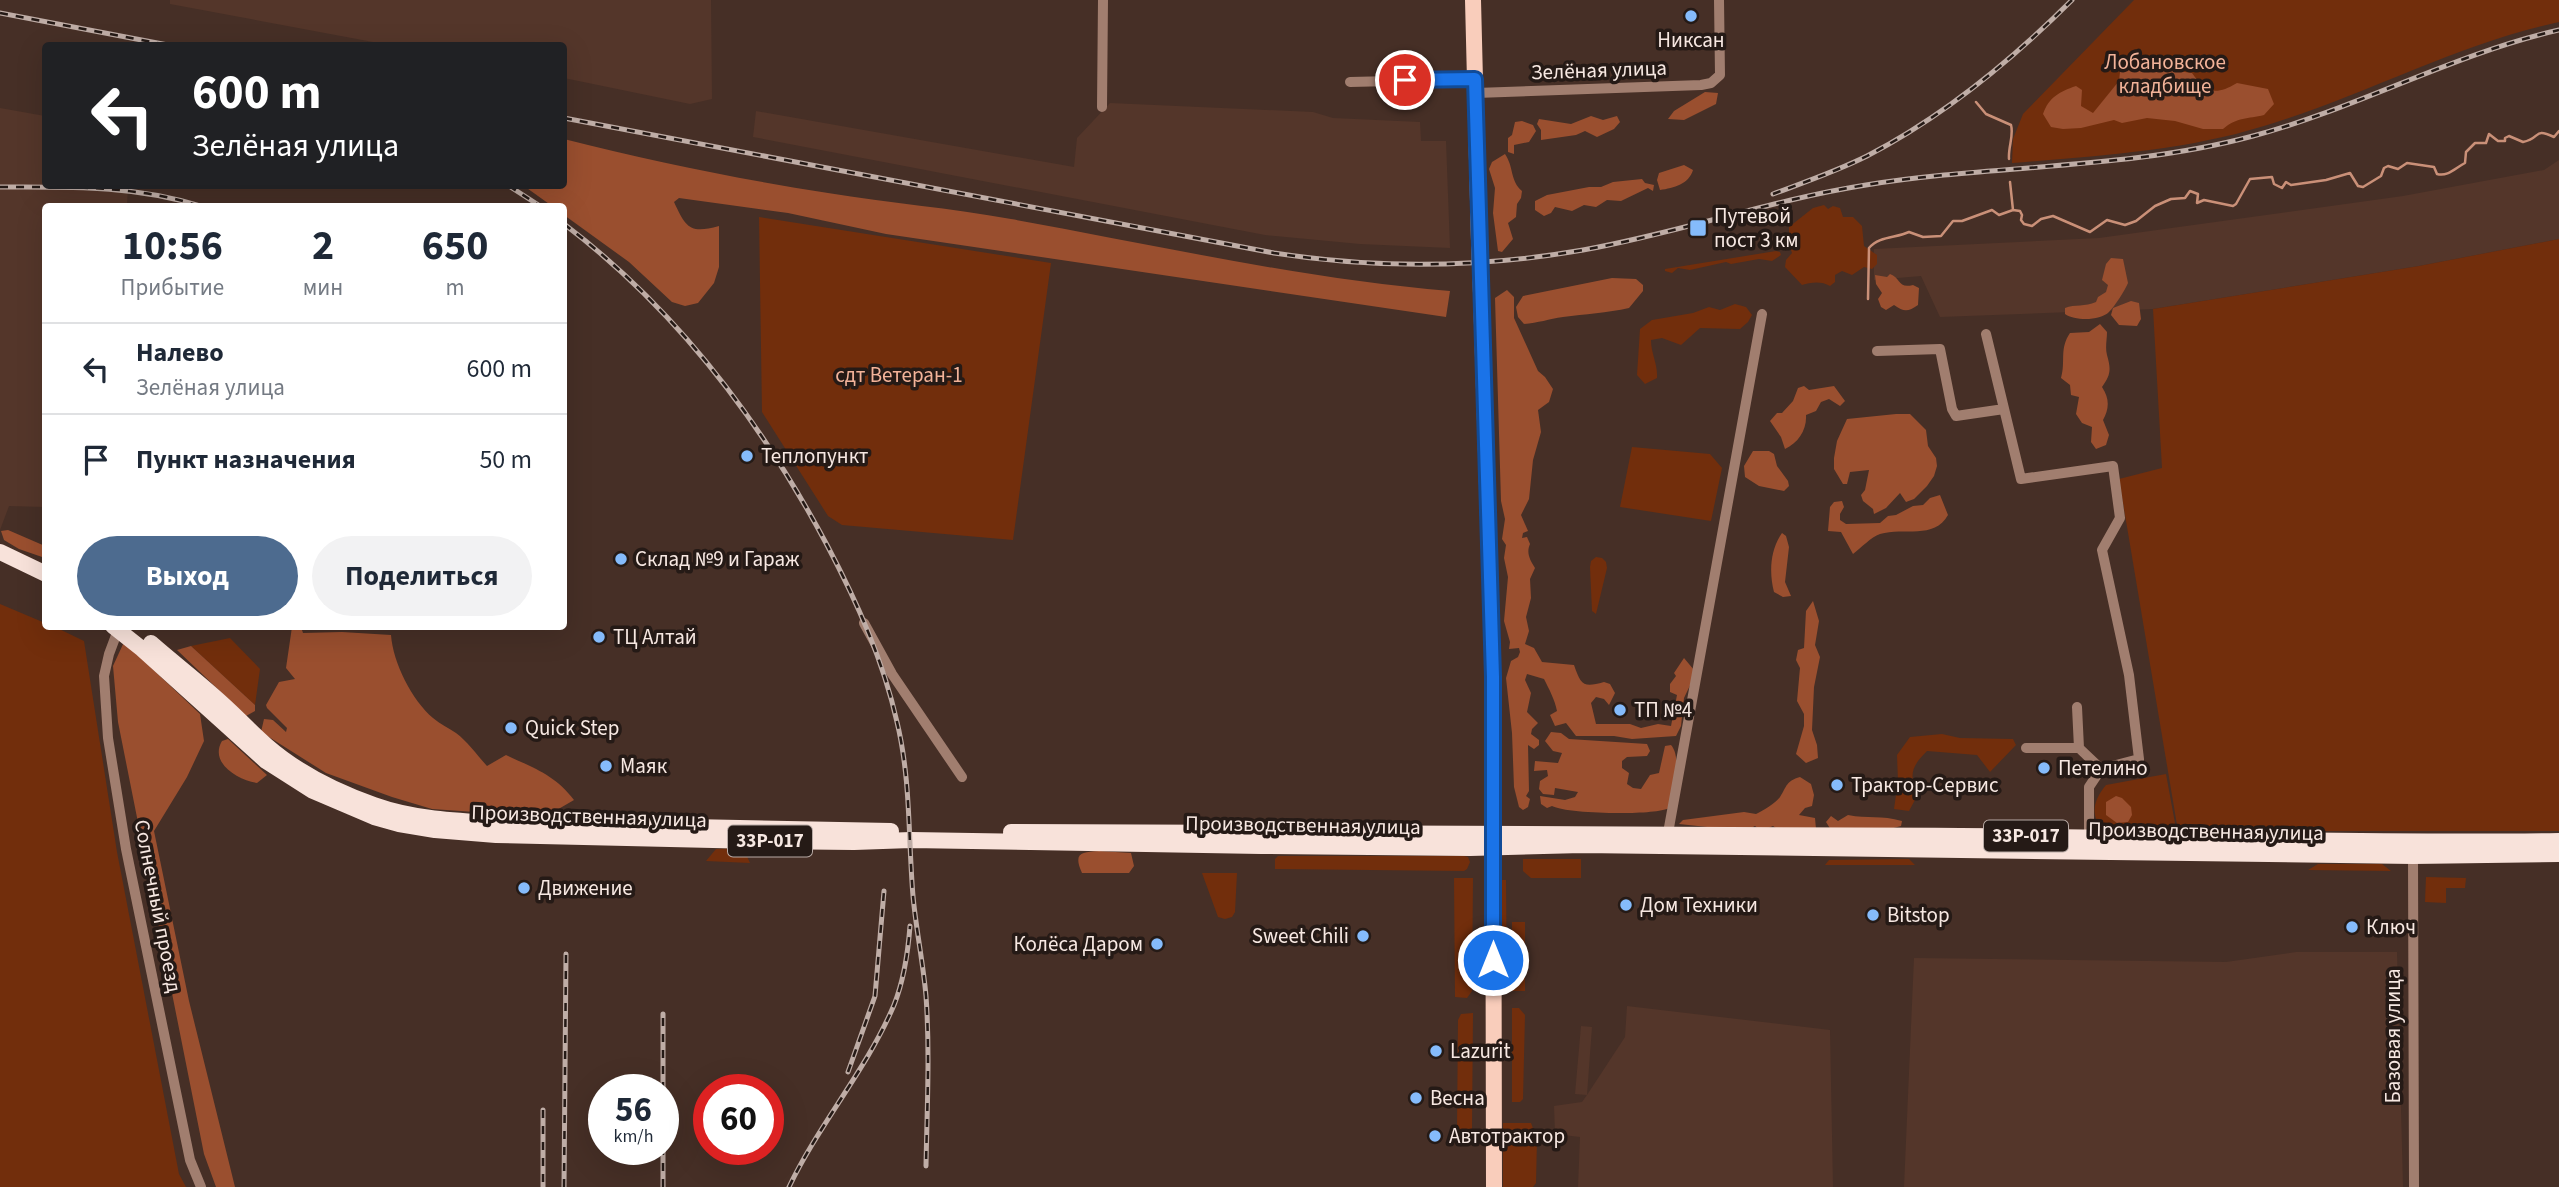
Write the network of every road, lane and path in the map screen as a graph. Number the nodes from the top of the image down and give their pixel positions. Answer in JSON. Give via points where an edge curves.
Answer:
{"nodes":[{"id":1,"x":1103,"y":0,"type":"edge"},
{"id":2,"x":1473,"y":0,"type":"edge"},
{"id":3,"x":1719,"y":0,"type":"edge"},
{"id":4,"x":1350,"y":82,"type":"dead end"},
{"id":5,"x":1476,"y":86,"type":"junction"},
{"id":6,"x":1102,"y":107,"type":"dead end"},
{"id":7,"x":1762,"y":314,"type":"dead end"},
{"id":8,"x":1986,"y":334,"type":"dead end"},
{"id":9,"x":1877,"y":351,"type":"dead end"},
{"id":10,"x":2004,"y":409,"type":"junction"},
{"id":11,"x":0,"y":552,"type":"edge"},
{"id":12,"x":0,"y":563,"type":"edge"},
{"id":13,"x":42,"y":572,"type":"edge"},
{"id":14,"x":42,"y":583,"type":"edge"},
{"id":15,"x":864,"y":623,"type":"dead end"},
{"id":16,"x":119,"y":630,"type":"edge"},
{"id":17,"x":123,"y":630,"type":"edge"},
{"id":18,"x":2077,"y":706,"type":"dead end"},
{"id":19,"x":2026,"y":748,"type":"dead end"},
{"id":20,"x":2079,"y":748,"type":"junction"},
{"id":21,"x":2102,"y":769,"type":"junction"},
{"id":22,"x":962,"y":777,"type":"dead end"},
{"id":23,"x":1668,"y":833,"type":"junction"},
{"id":24,"x":2089,"y":837,"type":"junction"},
{"id":25,"x":1493,"y":840,"type":"junction"},
{"id":26,"x":2559,"y":841,"type":"edge"},
{"id":27,"x":2413,"y":850,"type":"junction"},
{"id":28,"x":2559,"y":854,"type":"edge"},
{"id":29,"x":201,"y":1187,"type":"edge"},
{"id":30,"x":1494,"y":1187,"type":"edge"},
{"id":31,"x":2414,"y":1187,"type":"edge"}],
"edges":[{"from":1,"to":6,"type":"street"},
{"from":2,"to":5,"type":"main road"},
{"from":3,"to":5,"type":"street","name":"Зелёная улица","via":[[1720,75],[1711,83]]},
{"from":4,"to":5,"type":"street","name":"Зелёная улица"},
{"from":5,"to":25,"type":"main road","bridge":true,"via":[[1493,677]]},
{"from":7,"to":23,"type":"street"},
{"from":8,"to":10,"type":"street"},
{"from":9,"to":10,"type":"street","via":[[1940,349],[1956,416]]},
{"from":10,"to":21,"type":"street","via":[[2021,479],[2113,466],[2120,518],[2102,550],[2129,675],[2139,759]]},
{"from":11,"to":13,"type":"highway"},
{"from":12,"to":14,"type":"highway"},
{"from":15,"to":22,"type":"street","via":[[892,674]]},
{"from":16,"to":29,"type":"street","name":"Солнечный проезд","via":[[104,676],[108,738],[125,849],[190,1160]]},
{"from":17,"to":25,"type":"highway","name":"Производственная улица","number":"33Р-017","via":[[228,708],[269,748],[315,778],[402,813],[461,821],[668,833]]},
{"from":18,"to":20,"type":"street"},
{"from":19,"to":20,"type":"street"},
{"from":20,"to":21,"type":"street"},
{"from":21,"to":24,"type":"street","via":[[2089,787]]},
{"from":23,"to":24,"type":"highway","name":"Производственная улица","number":"33Р-017"},
{"from":23,"to":25,"type":"highway","name":"Производственная улица","number":"33Р-017"},
{"from":24,"to":27,"type":"highway","name":"Производственная улица","number":"33Р-017"},
{"from":25,"to":27,"type":"highway","name":"Производственная улица","number":"33Р-017"},
{"from":25,"to":30,"type":"main road"},
{"from":26,"to":27,"type":"highway","name":"Производственная улица","number":"33Р-017"},
{"from":27,"to":28,"type":"highway","name":"Производственная улица","number":"33Р-017"},
{"from":27,"to":31,"type":"street","name":"Базовая улица"}]}
